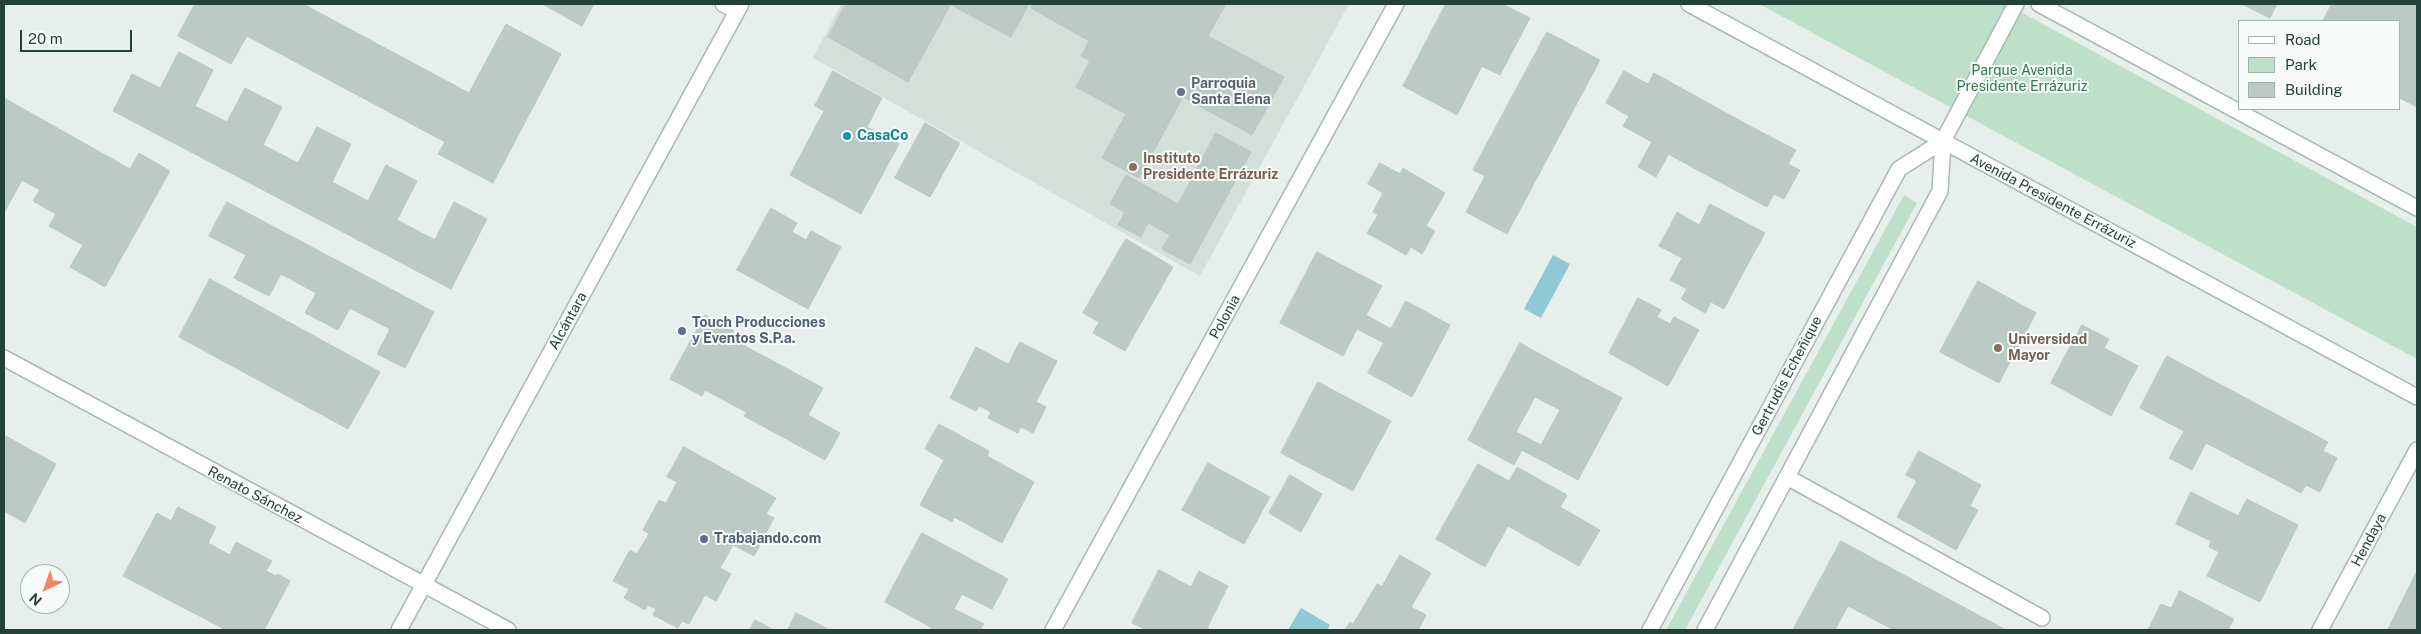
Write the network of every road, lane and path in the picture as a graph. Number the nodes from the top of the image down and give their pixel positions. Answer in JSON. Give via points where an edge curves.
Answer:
{"nodes":[{"id":1,"x":1396,"y":4,"type":"edge"},
{"id":2,"x":1689,"y":4,"type":"edge"},
{"id":3,"x":2016,"y":4,"type":"edge"},
{"id":4,"x":2039,"y":4,"type":"edge"},
{"id":5,"x":733,"y":6,"type":"edge"},
{"id":6,"x":1944,"y":141,"type":"junction"},
{"id":7,"x":2417,"y":208,"type":"edge"},
{"id":8,"x":4,"y":358,"type":"edge"},
{"id":9,"x":2417,"y":397,"type":"edge"},
{"id":10,"x":2417,"y":450,"type":"edge"},
{"id":11,"x":1787,"y":477,"type":"junction"},
{"id":12,"x":424,"y":586,"type":"junction"},
{"id":13,"x":2042,"y":618,"type":"dead end"},
{"id":14,"x":399,"y":630,"type":"edge"},
{"id":15,"x":508,"y":630,"type":"edge"},
{"id":16,"x":1053,"y":630,"type":"edge"},
{"id":17,"x":1650,"y":630,"type":"edge"},
{"id":18,"x":1705,"y":630,"type":"edge"},
{"id":19,"x":2320,"y":630,"type":"edge"}],
"edges":[{"from":1,"to":16,"type":"street","name":"Polonia"},
{"from":2,"to":6,"type":"street","name":"Avenida Presidente Errázuriz"},
{"from":3,"to":6,"type":"street"},
{"from":4,"to":7,"type":"street"},
{"from":5,"to":12,"type":"street","name":"Alcántara"},
{"from":6,"to":9,"type":"street","name":"Avenida Presidente Errázuriz"},
{"from":6,"to":11,"type":"street","via":[[1940,191]]},
{"from":6,"to":17,"type":"street","name":"Gertrudis Echeñique","via":[[1898,169]]},
{"from":8,"to":12,"type":"street","name":"Renato Sánchez"},
{"from":10,"to":19,"type":"street","name":"Hendaya"},
{"from":11,"to":13,"type":"street"},
{"from":11,"to":18,"type":"street"},
{"from":12,"to":14,"type":"street","name":"Alcántara"},
{"from":12,"to":15,"type":"street","name":"Renato Sánchez"}]}
